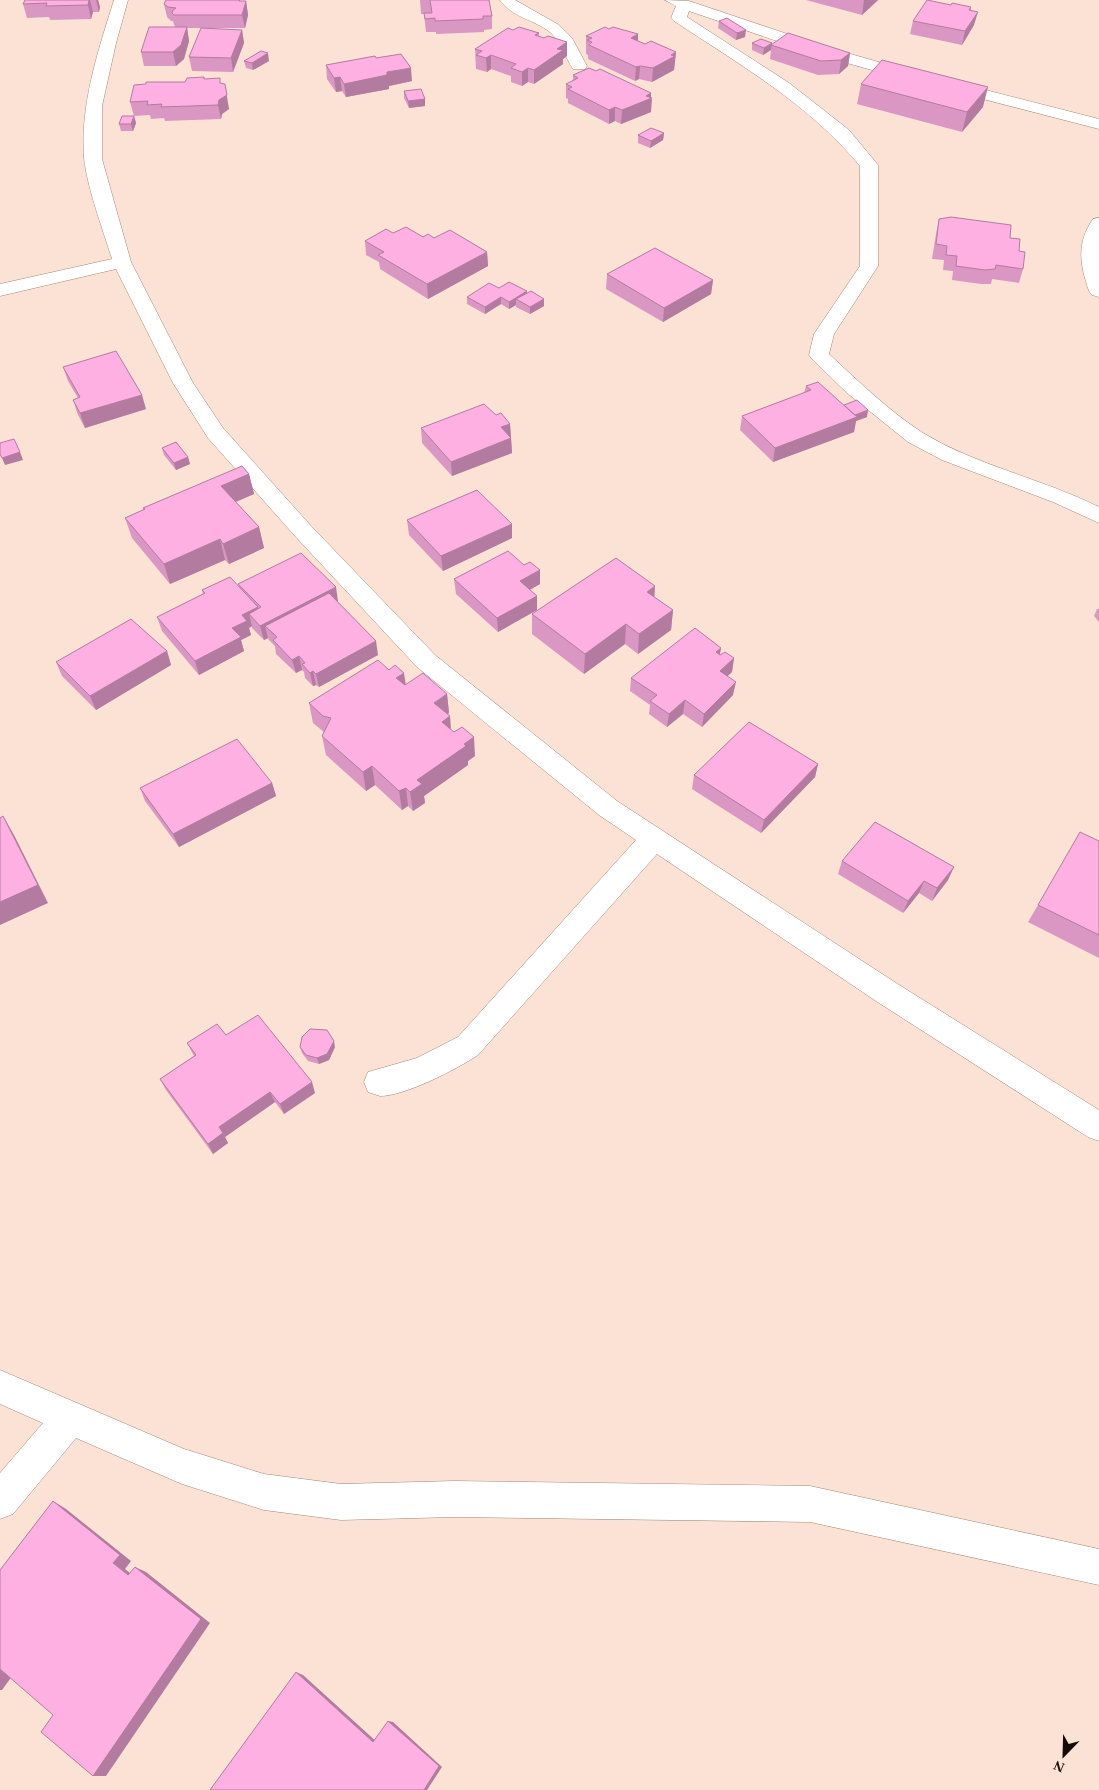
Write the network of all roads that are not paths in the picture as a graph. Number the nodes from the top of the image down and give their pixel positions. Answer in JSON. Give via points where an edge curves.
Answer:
{"nodes":[{"id":1,"x":121,"y":0,"type":"edge"},
{"id":2,"x":507,"y":0,"type":"edge"},
{"id":3,"x":678,"y":2,"type":"edge"},
{"id":4,"x":579,"y":66,"type":"dead end"},
{"id":5,"x":938,"y":83,"type":"junction"},
{"id":6,"x":1099,"y":111,"type":"edge"},
{"id":7,"x":1099,"y":124,"type":"edge"},
{"id":8,"x":1099,"y":223,"type":"edge"},
{"id":9,"x":122,"y":262,"type":"junction"},
{"id":10,"x":0,"y":290,"type":"edge"},
{"id":11,"x":1099,"y":291,"type":"edge"},
{"id":12,"x":1099,"y":516,"type":"edge"},
{"id":13,"x":654,"y":840,"type":"junction"},
{"id":14,"x":379,"y":1082,"type":"dead end"},
{"id":15,"x":1099,"y":1127,"type":"edge"},
{"id":16,"x":0,"y":1387,"type":"edge"},
{"id":17,"x":71,"y":1417,"type":"junction"},
{"id":18,"x":0,"y":1501,"type":"edge"},
{"id":19,"x":1099,"y":1567,"type":"edge"}],
"edges":[{"from":1,"to":9,"type":"street","via":[[94,106],[93,159]]},
{"from":2,"to":4,"type":"street","via":[[554,28],[564,38]]},
{"from":3,"to":5,"type":"street","via":[[832,55]]},
{"from":3,"to":12,"type":"street","via":[[679,18],[783,86],[843,134],[869,165],[869,266],[824,334],[819,355],[853,388],[915,437],[950,455],[1061,497]]},
{"from":5,"to":6,"type":"street"},
{"from":5,"to":7,"type":"street"},
{"from":8,"to":11,"type":"street","via":[[1092,234],[1088,261]]},
{"from":9,"to":10,"type":"street"},
{"from":9,"to":13,"type":"street","via":[[183,383],[215,433],[302,531],[426,661],[593,796]]},
{"from":13,"to":14,"type":"street","via":[[468,1046],[439,1064]]},
{"from":13,"to":15,"type":"street"},
{"from":16,"to":17,"type":"street"},
{"from":17,"to":18,"type":"street"},
{"from":17,"to":19,"type":"street","via":[[182,1466],[264,1492],[341,1502],[454,1499],[810,1504]]}]}
